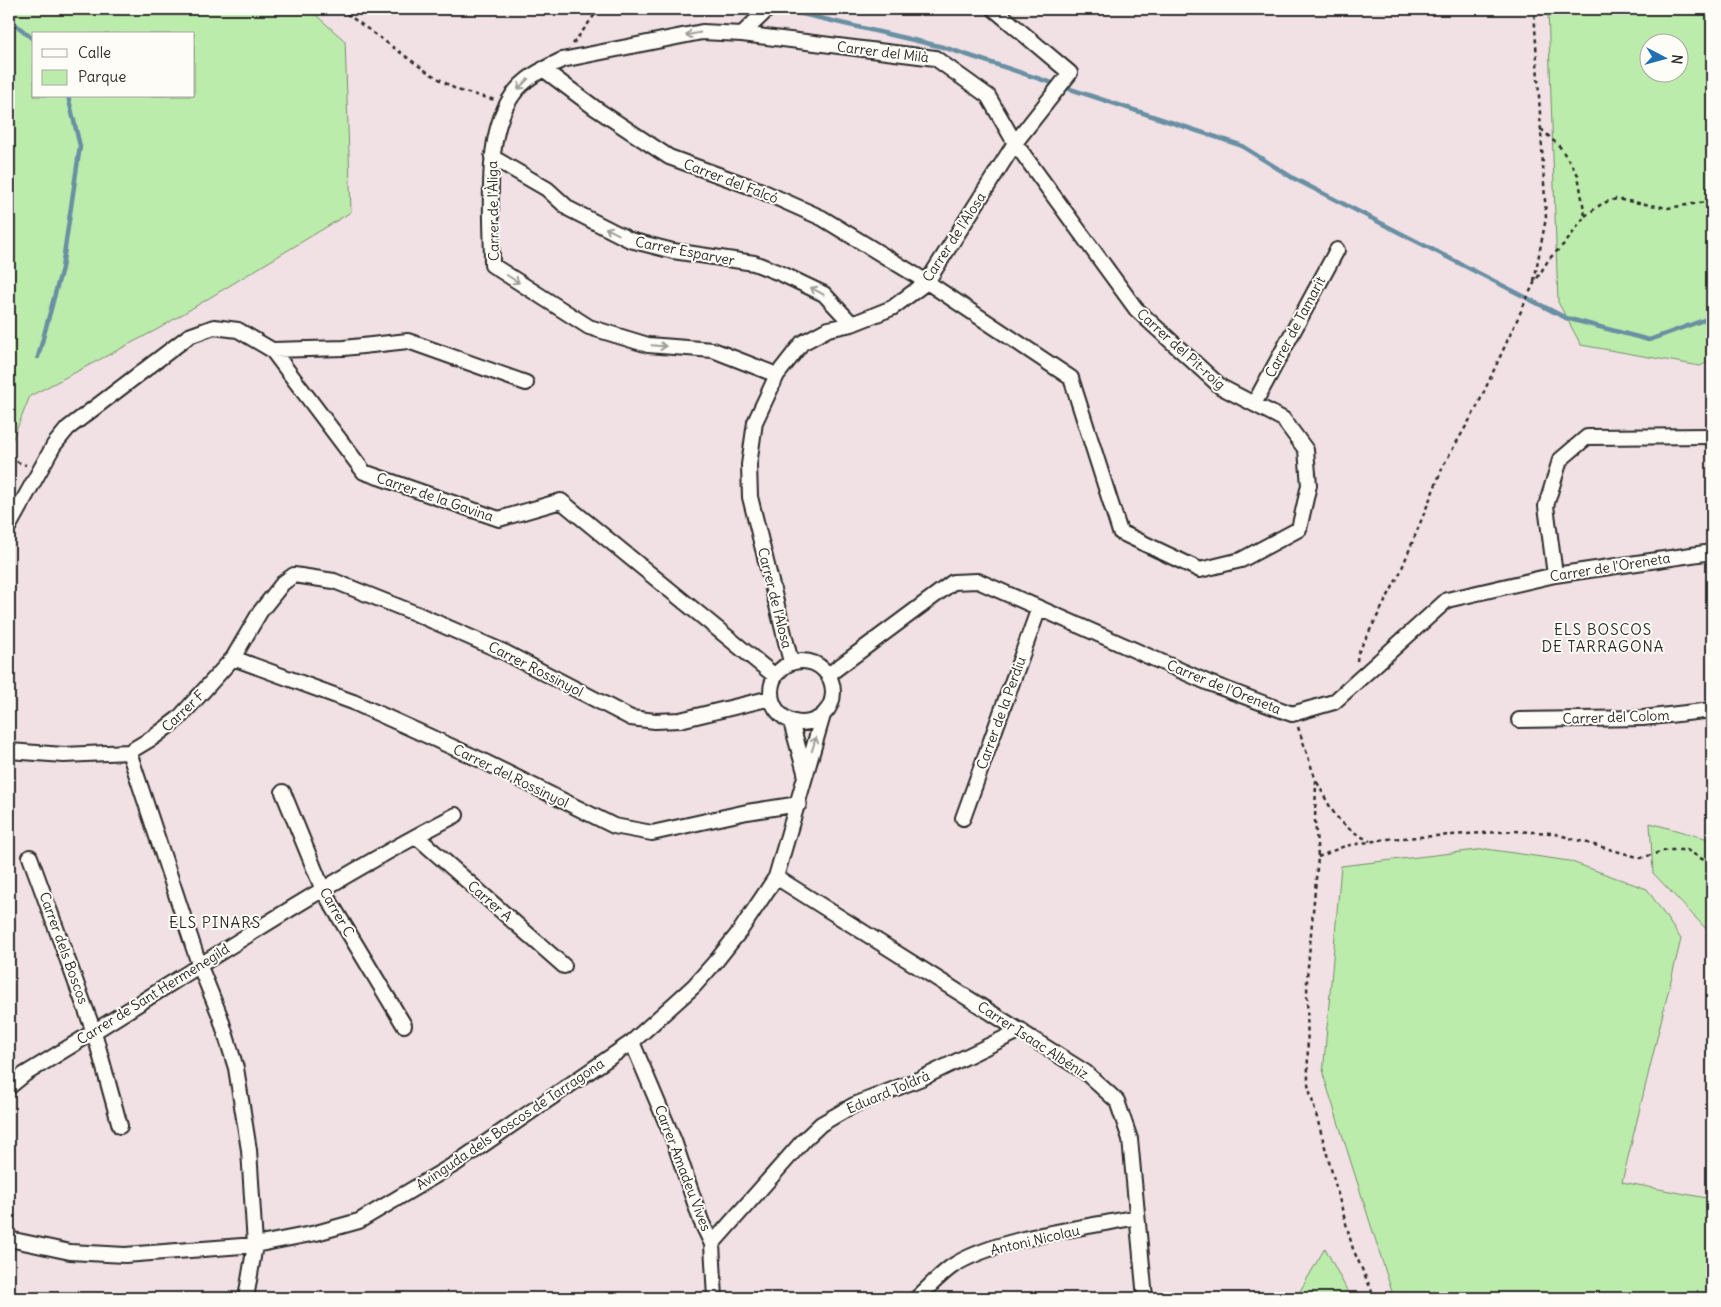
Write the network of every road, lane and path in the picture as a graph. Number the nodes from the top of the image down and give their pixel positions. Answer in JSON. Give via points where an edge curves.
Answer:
{"nodes":[{"id":1,"x":340,"y":9,"type":"edge"},
{"id":2,"x":599,"y":9,"type":"edge"},
{"id":3,"x":994,"y":9,"type":"edge"},
{"id":4,"x":1534,"y":9,"type":"edge"},
{"id":5,"x":765,"y":11,"type":"edge"},
{"id":6,"x":742,"y":34,"type":"junction"},
{"id":7,"x":562,"y":60,"type":"junction"},
{"id":8,"x":543,"y":69,"type":"junction"},
{"id":9,"x":508,"y":104,"type":"junction"},
{"id":10,"x":1540,"y":128,"type":"junction"},
{"id":11,"x":1015,"y":143,"type":"junction"},
{"id":12,"x":492,"y":157,"type":"junction"},
{"id":13,"x":1712,"y":202,"type":"edge"},
{"id":14,"x":1585,"y":216,"type":"junction"},
{"id":15,"x":1337,"y":250,"type":"dead end"},
{"id":16,"x":927,"y":282,"type":"junction"},
{"id":17,"x":1533,"y":285,"type":"junction"},
{"id":18,"x":852,"y":324,"type":"junction"},
{"id":19,"x":272,"y":350,"type":"junction"},
{"id":20,"x":777,"y":375,"type":"junction"},
{"id":21,"x":526,"y":383,"type":"dead end"},
{"id":22,"x":1254,"y":404,"type":"junction"},
{"id":23,"x":1712,"y":436,"type":"edge"},
{"id":24,"x":9,"y":460,"type":"edge"},
{"id":25,"x":41,"y":468,"type":"junction"},
{"id":26,"x":9,"y":526,"type":"edge"},
{"id":27,"x":1712,"y":552,"type":"edge"},
{"id":28,"x":305,"y":575,"type":"joint"},
{"id":29,"x":1555,"y":575,"type":"junction"},
{"id":30,"x":1039,"y":608,"type":"junction"},
{"id":31,"x":234,"y":658,"type":"junction"},
{"id":32,"x":791,"y":662,"type":"junction"},
{"id":33,"x":828,"y":675,"type":"junction"},
{"id":34,"x":775,"y":676,"type":"junction"},
{"id":35,"x":1356,"y":680,"type":"junction"},
{"id":36,"x":771,"y":698,"type":"junction"},
{"id":37,"x":1712,"y":710,"type":"edge"},
{"id":38,"x":1292,"y":714,"type":"junction"},
{"id":39,"x":823,"y":715,"type":"junction"},
{"id":40,"x":1519,"y":720,"type":"dead end"},
{"id":41,"x":791,"y":722,"type":"junction"},
{"id":42,"x":9,"y":751,"type":"edge"},
{"id":43,"x":129,"y":752,"type":"junction"},
{"id":44,"x":805,"y":773,"type":"junction"},
{"id":45,"x":1316,"y":781,"type":"junction"},
{"id":46,"x":283,"y":792,"type":"dead end"},
{"id":47,"x":799,"y":804,"type":"junction"},
{"id":48,"x":456,"y":815,"type":"dead end"},
{"id":49,"x":963,"y":818,"type":"dead end"},
{"id":50,"x":416,"y":836,"type":"junction"},
{"id":51,"x":1371,"y":842,"type":"junction"},
{"id":52,"x":30,"y":857,"type":"dead end"},
{"id":53,"x":1318,"y":857,"type":"junction"},
{"id":54,"x":1712,"y":865,"type":"edge"},
{"id":55,"x":776,"y":877,"type":"junction"},
{"id":56,"x":323,"y":890,"type":"junction"},
{"id":57,"x":199,"y":964,"type":"junction"},
{"id":58,"x":564,"y":966,"type":"dead end"},
{"id":59,"x":404,"y":1025,"type":"dead end"},
{"id":60,"x":1021,"y":1030,"type":"junction"},
{"id":61,"x":94,"y":1032,"type":"junction"},
{"id":62,"x":632,"y":1042,"type":"junction"},
{"id":63,"x":9,"y":1086,"type":"edge"},
{"id":64,"x":120,"y":1126,"type":"dead end"},
{"id":65,"x":1137,"y":1218,"type":"junction"},
{"id":66,"x":9,"y":1239,"type":"edge"},
{"id":67,"x":712,"y":1244,"type":"junction"},
{"id":68,"x":255,"y":1245,"type":"junction"},
{"id":69,"x":246,"y":1298,"type":"edge"},
{"id":70,"x":715,"y":1298,"type":"edge"},
{"id":71,"x":917,"y":1298,"type":"edge"},
{"id":72,"x":1144,"y":1298,"type":"edge"},
{"id":73,"x":1375,"y":1298,"type":"edge"}],
"edges":[{"from":1,"to":9,"type":"path","via":[[457,90]]},
{"from":2,"to":7,"type":"path"},
{"from":3,"to":11,"type":"street","name":"Carrer de l'Alosa","via":[[1068,75]]},
{"from":4,"to":10,"type":"path"},
{"from":5,"to":6,"type":"street"},
{"from":6,"to":7,"type":"street","name":"Carrer de l'Àliga","one_way":true,"via":[[702,32]]},
{"from":6,"to":11,"type":"street","name":"Carrer del Milà","via":[[935,58],[988,96]]},
{"from":7,"to":8,"type":"street","name":"Carrer de l'Àliga"},
{"from":8,"to":9,"type":"street","name":"Carrer de l'Àliga","one_way":true,"via":[[527,79]]},
{"from":8,"to":16,"type":"street","name":"Carrer del Falcó","via":[[669,157],[757,189],[822,218]]},
{"from":9,"to":12,"type":"street","name":"Carrer de l'Àliga","via":[[496,133]]},
{"from":10,"to":14,"type":"path","via":[[1560,146],[1578,175]]},
{"from":10,"to":17,"type":"path","via":[[1546,218]]},
{"from":11,"to":16,"type":"street","name":"Carrer de l'Alosa"},
{"from":11,"to":22,"type":"street","name":"Carrer del Pit-roig","via":[[1136,309],[1220,387]]},
{"from":18,"to":12,"type":"street","name":"Carrer Esparver","one_way":true,"via":[[824,294],[782,274],[754,264],[673,251],[630,240],[569,208],[547,189]]},
{"from":12,"to":20,"type":"street","name":"Carrer de l'Àliga","one_way":true,"via":[[492,265],[589,327],[648,345],[713,350]]},
{"from":13,"to":14,"type":"path","via":[[1668,208],[1616,199],[1603,203]]},
{"from":14,"to":17,"type":"path","via":[[1549,259]]},
{"from":15,"to":22,"type":"street","name":"Carrer de Tamarit"},
{"from":16,"to":18,"type":"street","name":"Carrer de l'Alosa","via":[[892,308]]},
{"from":16,"to":22,"type":"street","name":"Carrer del Pit-roig","via":[[1071,378],[1120,532],[1200,570],[1241,560],[1299,529],[1309,485],[1306,450],[1283,419]]},
{"from":17,"to":35,"type":"path","via":[[1476,409],[1444,464],[1400,573],[1358,653]]},
{"from":18,"to":20,"type":"street","name":"Carrer de l'Alosa","via":[[828,329],[802,343]]},
{"from":19,"to":21,"type":"street","via":[[344,348],[408,341]]},
{"from":19,"to":25,"type":"street","name":"Carrer de la Gavina","via":[[238,330],[214,327],[189,336],[68,428]]},
{"from":19,"to":34,"type":"street","name":"Carrer de la Gavina","via":[[364,472],[499,519],[561,501]]},
{"from":20,"to":32,"type":"street","name":"Carrer de l'Alosa","via":[[755,422],[749,465],[750,497]]},
{"from":23,"to":29,"type":"street","via":[[1586,437],[1560,460],[1546,506]]},
{"from":24,"to":25,"type":"path"},
{"from":25,"to":26,"type":"street","name":"Carrer de la Gavina"},
{"from":27,"to":29,"type":"street","name":"Carrer de l'Oreneta"},
{"from":28,"to":31,"type":"street","name":"Carrer F","via":[[294,575],[282,582],[260,612]]},
{"from":28,"to":36,"type":"street","name":"Carrer Rossinyol","via":[[334,581],[462,633],[631,718],[655,722],[680,720]]},
{"from":29,"to":35,"type":"street","name":"Carrer de l'Oreneta","via":[[1447,600]]},
{"from":30,"to":33,"type":"street","name":"Carrer de l'Oreneta","via":[[978,581],[953,582]]},
{"from":30,"to":38,"type":"street","name":"Carrer de l'Oreneta","via":[[1209,683]]},
{"from":30,"to":49,"type":"street","name":"Carrer de la Perdiu"},
{"from":31,"to":43,"type":"street","name":"Carrer F","via":[[179,718]]},
{"from":31,"to":47,"type":"street","name":"Carrer del Rossinyol","via":[[353,702],[481,760],[614,826],[652,833]]},
{"from":32,"to":33,"type":"street","via":[[811,662]]},
{"from":32,"to":34,"type":"street"},
{"from":33,"to":39,"type":"street","via":[[833,685],[833,696]]},
{"from":34,"to":36,"type":"street"},
{"from":35,"to":38,"type":"street","name":"Carrer de l'Oreneta","via":[[1334,702]]},
{"from":36,"to":41,"type":"street","via":[[775,708]]},
{"from":37,"to":40,"type":"street","name":"Carrer del Colom","via":[[1643,718]]},
{"from":38,"to":45,"type":"path"},
{"from":39,"to":41,"type":"street","via":[[813,722]]},
{"from":44,"to":39,"type":"street","name":"Avinguda dels Boscos de Tarragona","one_way":true},
{"from":41,"to":44,"type":"street"},
{"from":42,"to":43,"type":"street","name":"Carrer F","via":[[64,755]]},
{"from":43,"to":57,"type":"street"},
{"from":44,"to":47,"type":"street","name":"Avinguda dels Boscos de Tarragona"},
{"from":45,"to":51,"type":"path","via":[[1336,818],[1350,831]]},
{"from":45,"to":53,"type":"path"},
{"from":46,"to":56,"type":"street","name":"Carrer C"},
{"from":47,"to":55,"type":"street","name":"Avinguda dels Boscos de Tarragona"},
{"from":48,"to":50,"type":"street","name":"Carrer de Sant Hermenegild"},
{"from":50,"to":56,"type":"street","name":"Carrer de Sant Hermenegild"},
{"from":50,"to":58,"type":"street","name":"Carrer A"},
{"from":51,"to":53,"type":"path","via":[[1345,846]]},
{"from":51,"to":54,"type":"path","via":[[1470,833],[1552,833],[1642,858],[1667,850],[1687,850]]},
{"from":52,"to":61,"type":"street","name":"Carrer dels Boscos"},
{"from":53,"to":73,"type":"path","via":[[1308,977],[1308,1085],[1353,1249]]},
{"from":55,"to":60,"type":"street","name":"Carrer Isaac Albéniz"},
{"from":55,"to":62,"type":"street","name":"Avinguda dels Boscos de Tarragona","via":[[717,960],[694,986]]},
{"from":56,"to":57,"type":"street","name":"Carrer de Sant Hermenegild"},
{"from":56,"to":59,"type":"street","name":"Carrer C"},
{"from":57,"to":61,"type":"street","name":"Carrer de Sant Hermenegild"},
{"from":57,"to":68,"type":"street","via":[[236,1068],[249,1150]]},
{"from":60,"to":65,"type":"street","name":"Carrer Isaac Albéniz","via":[[1085,1072],[1117,1102],[1130,1138]]},
{"from":60,"to":67,"type":"street","name":"Eduard Toldrà","via":[[922,1078],[854,1105],[821,1124]]},
{"from":61,"to":63,"type":"street","name":"Carrer de Sant Hermenegild"},
{"from":61,"to":64,"type":"street","name":"Carrer dels Boscos"},
{"from":62,"to":67,"type":"street","name":"Carrer Amadeu Vives","via":[[674,1141]]},
{"from":62,"to":68,"type":"street","name":"Avinguda dels Boscos de Tarragona","via":[[455,1164],[359,1221],[316,1234]]},
{"from":65,"to":71,"type":"street","name":"Antoni Nicolau","via":[[1008,1244],[975,1254],[951,1267]]},
{"from":65,"to":72,"type":"street","name":"Carrer Isaac Albéniz"},
{"from":66,"to":68,"type":"street","name":"Avinguda dels Boscos de Tarragona","via":[[70,1252],[125,1255]]},
{"from":67,"to":70,"type":"street","name":"Carrer Amadeu Vives"},
{"from":68,"to":69,"type":"street"}]}
